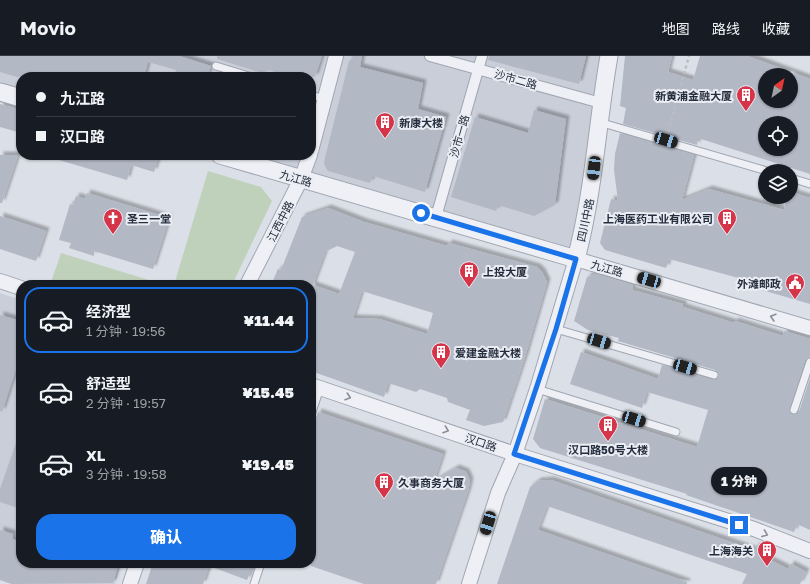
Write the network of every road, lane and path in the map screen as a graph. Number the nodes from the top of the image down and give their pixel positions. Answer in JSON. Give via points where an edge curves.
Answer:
{"nodes":[{"id":1,"x":336,"y":56,"type":"edge"},
{"id":2,"x":430,"y":56,"type":"edge"},
{"id":3,"x":482,"y":56,"type":"edge"},
{"id":4,"x":609,"y":56,"type":"edge"},
{"id":5,"x":689,"y":56,"type":"edge"},
{"id":6,"x":216,"y":66,"type":"dead end"},
{"id":7,"x":479,"y":69,"type":"junction"},
{"id":8,"x":236,"y":72,"type":"edge"},
{"id":9,"x":0,"y":92,"type":"edge"},
{"id":10,"x":16,"y":97,"type":"edge"},
{"id":11,"x":316,"y":97,"type":"edge"},
{"id":12,"x":325,"y":100,"type":"junction"},
{"id":13,"x":601,"y":103,"type":"junction"},
{"id":14,"x":599,"y":122,"type":"junction"},
{"id":15,"x":316,"y":133,"type":"edge"},
{"id":16,"x":666,"y":140,"type":"junction"},
{"id":17,"x":237,"y":160,"type":"edge"},
{"id":18,"x":308,"y":160,"type":"edge"},
{"id":19,"x":758,"y":168,"type":"edge"},
{"id":20,"x":301,"y":179,"type":"junction"},
{"id":21,"x":798,"y":180,"type":"edge"},
{"id":22,"x":810,"y":184,"type":"edge"},
{"id":23,"x":436,"y":217,"type":"junction"},
{"id":24,"x":576,"y":259,"type":"junction"},
{"id":25,"x":250,"y":280,"type":"edge"},
{"id":26,"x":0,"y":281,"type":"edge"},
{"id":27,"x":16,"y":286,"type":"edge"},
{"id":28,"x":810,"y":328,"type":"edge"},
{"id":29,"x":556,"y":329,"type":"junction"},
{"id":30,"x":810,"y":362,"type":"edge"},
{"id":31,"x":714,"y":375,"type":"dead end"},
{"id":32,"x":316,"y":386,"type":"edge"},
{"id":33,"x":537,"y":389,"type":"junction"},
{"id":34,"x":794,"y":410,"type":"dead end"},
{"id":35,"x":676,"y":432,"type":"dead end"},
{"id":36,"x":514,"y":454,"type":"junction"},
{"id":37,"x":810,"y":551,"type":"edge"},
{"id":38,"x":135,"y":568,"type":"edge"},
{"id":39,"x":259,"y":568,"type":"edge"},
{"id":40,"x":130,"y":584,"type":"edge"},
{"id":41,"x":254,"y":584,"type":"edge"},
{"id":42,"x":469,"y":584,"type":"edge"}],
"edges":[{"from":1,"to":12,"type":"street"},
{"from":2,"to":7,"type":"street","name":"沙市二路"},
{"from":3,"to":7,"type":"street","name":"沙市一路"},
{"from":4,"to":13,"type":"street","name":"四川中路"},
{"from":5,"to":16,"type":"path"},
{"from":6,"to":8,"type":"lane"},
{"from":7,"to":13,"type":"street","name":"沙市二路"},
{"from":7,"to":23,"type":"street","name":"沙市一路"},
{"from":9,"to":10,"type":"street"},
{"from":11,"to":12,"type":"lane"},
{"from":12,"to":15,"type":"street"},
{"from":13,"to":14,"type":"street","name":"四川中路"},
{"from":14,"to":16,"type":"lane"},
{"from":14,"to":24,"type":"street","name":"四川中路","via":[[590,203]]},
{"from":16,"to":19,"type":"lane"},
{"from":17,"to":20,"type":"street","name":"九江路"},
{"from":18,"to":20,"type":"street","name":"江西中路"},
{"from":20,"to":23,"type":"street","name":"九江路"},
{"from":20,"to":25,"type":"street","name":"江西中路"},
{"from":21,"to":22,"type":"lane"},
{"from":23,"to":24,"type":"street","name":"九江路"},
{"from":28,"to":24,"type":"street","name":"九江路","one_way":true},
{"from":24,"to":29,"type":"street","name":"四川中路"},
{"from":26,"to":27,"type":"street"},
{"from":29,"to":31,"type":"lane"},
{"from":29,"to":33,"type":"street","name":"四川中路"},
{"from":30,"to":34,"type":"lane"},
{"from":32,"to":36,"type":"street","name":"汉口路","one_way":true},
{"from":33,"to":35,"type":"lane"},
{"from":33,"to":36,"type":"street","name":"四川中路"},
{"from":36,"to":37,"type":"street","name":"汉口路","one_way":true,"via":[[754,529]]},
{"from":36,"to":42,"type":"street","name":"四川中路","via":[[498,493]]},
{"from":38,"to":40,"type":"street"},
{"from":39,"to":41,"type":"lane"}]}
